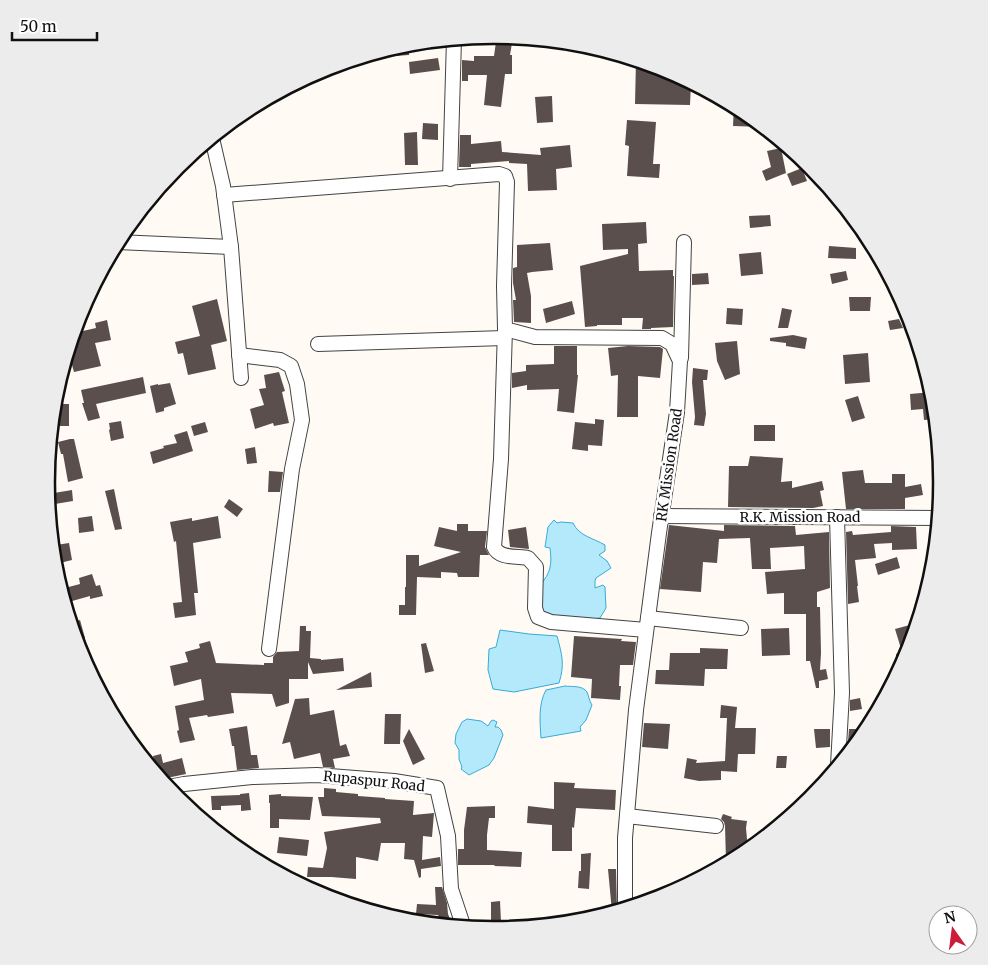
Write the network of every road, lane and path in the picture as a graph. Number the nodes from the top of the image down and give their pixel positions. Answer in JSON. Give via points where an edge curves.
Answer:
{"nodes":[{"id":1,"x":454,"y":46,"type":"edge"},
{"id":2,"x":214,"y":146,"type":"edge"},
{"id":3,"x":450,"y":179,"type":"junction"},
{"id":4,"x":224,"y":196,"type":"junction"},
{"id":5,"x":127,"y":242,"type":"edge"},
{"id":6,"x":684,"y":242,"type":"dead end"},
{"id":7,"x":231,"y":247,"type":"junction"},
{"id":8,"x":505,"y":333,"type":"junction"},
{"id":9,"x":318,"y":344,"type":"dead end"},
{"id":10,"x":239,"y":355,"type":"junction"},
{"id":11,"x":680,"y":361,"type":"junction"},
{"id":12,"x":241,"y":378,"type":"dead end"},
{"id":13,"x":661,"y":516,"type":"junction"},
{"id":14,"x":837,"y":517,"type":"junction"},
{"id":15,"x":931,"y":518,"type":"edge"},
{"id":16,"x":647,"y":624,"type":"junction"},
{"id":17,"x":742,"y":628,"type":"dead end"},
{"id":18,"x":269,"y":649,"type":"dead end"},
{"id":19,"x":839,"y":754,"type":"edge"},
{"id":20,"x":177,"y":785,"type":"edge"},
{"id":21,"x":627,"y":816,"type":"junction"},
{"id":22,"x":716,"y":826,"type":"dead end"},
{"id":23,"x":625,"y":901,"type":"edge"},
{"id":24,"x":461,"y":920,"type":"edge"}],
"edges":[{"from":1,"to":3,"type":"street"},
{"from":2,"to":4,"type":"street"},
{"from":3,"to":4,"type":"street"},
{"from":3,"to":8,"type":"street","via":[[505,176]]},
{"from":4,"to":7,"type":"street"},
{"from":5,"to":7,"type":"street"},
{"from":6,"to":11,"type":"street","name":"RK Mission Road"},
{"from":7,"to":10,"type":"street"},
{"from":8,"to":9,"type":"street"},
{"from":8,"to":11,"type":"street","via":[[535,337],[662,338],[672,344]]},
{"from":8,"to":16,"type":"street","via":[[494,547],[504,556],[528,558],[536,567],[535,608],[538,617],[551,622]]},
{"from":10,"to":12,"type":"street"},
{"from":10,"to":18,"type":"street","via":[[280,360],[291,366],[298,384],[302,420],[292,469]]},
{"from":11,"to":13,"type":"street","name":"RK Mission Road","via":[[677,412]]},
{"from":13,"to":14,"type":"street","name":"R.K. Mission Road"},
{"from":13,"to":16,"type":"street","name":"RK Mission Road"},
{"from":14,"to":15,"type":"street","name":"R.K. Mission Road"},
{"from":14,"to":19,"type":"street","via":[[842,693]]},
{"from":16,"to":17,"type":"street"},
{"from":16,"to":21,"type":"street","name":"RK Mission Road"},
{"from":20,"to":24,"type":"street","name":"Rupaspur Road","via":[[252,777],[317,775],[437,788],[448,836],[451,889]]},
{"from":21,"to":22,"type":"street"},
{"from":21,"to":23,"type":"street","name":"RK Mission Road"}]}
